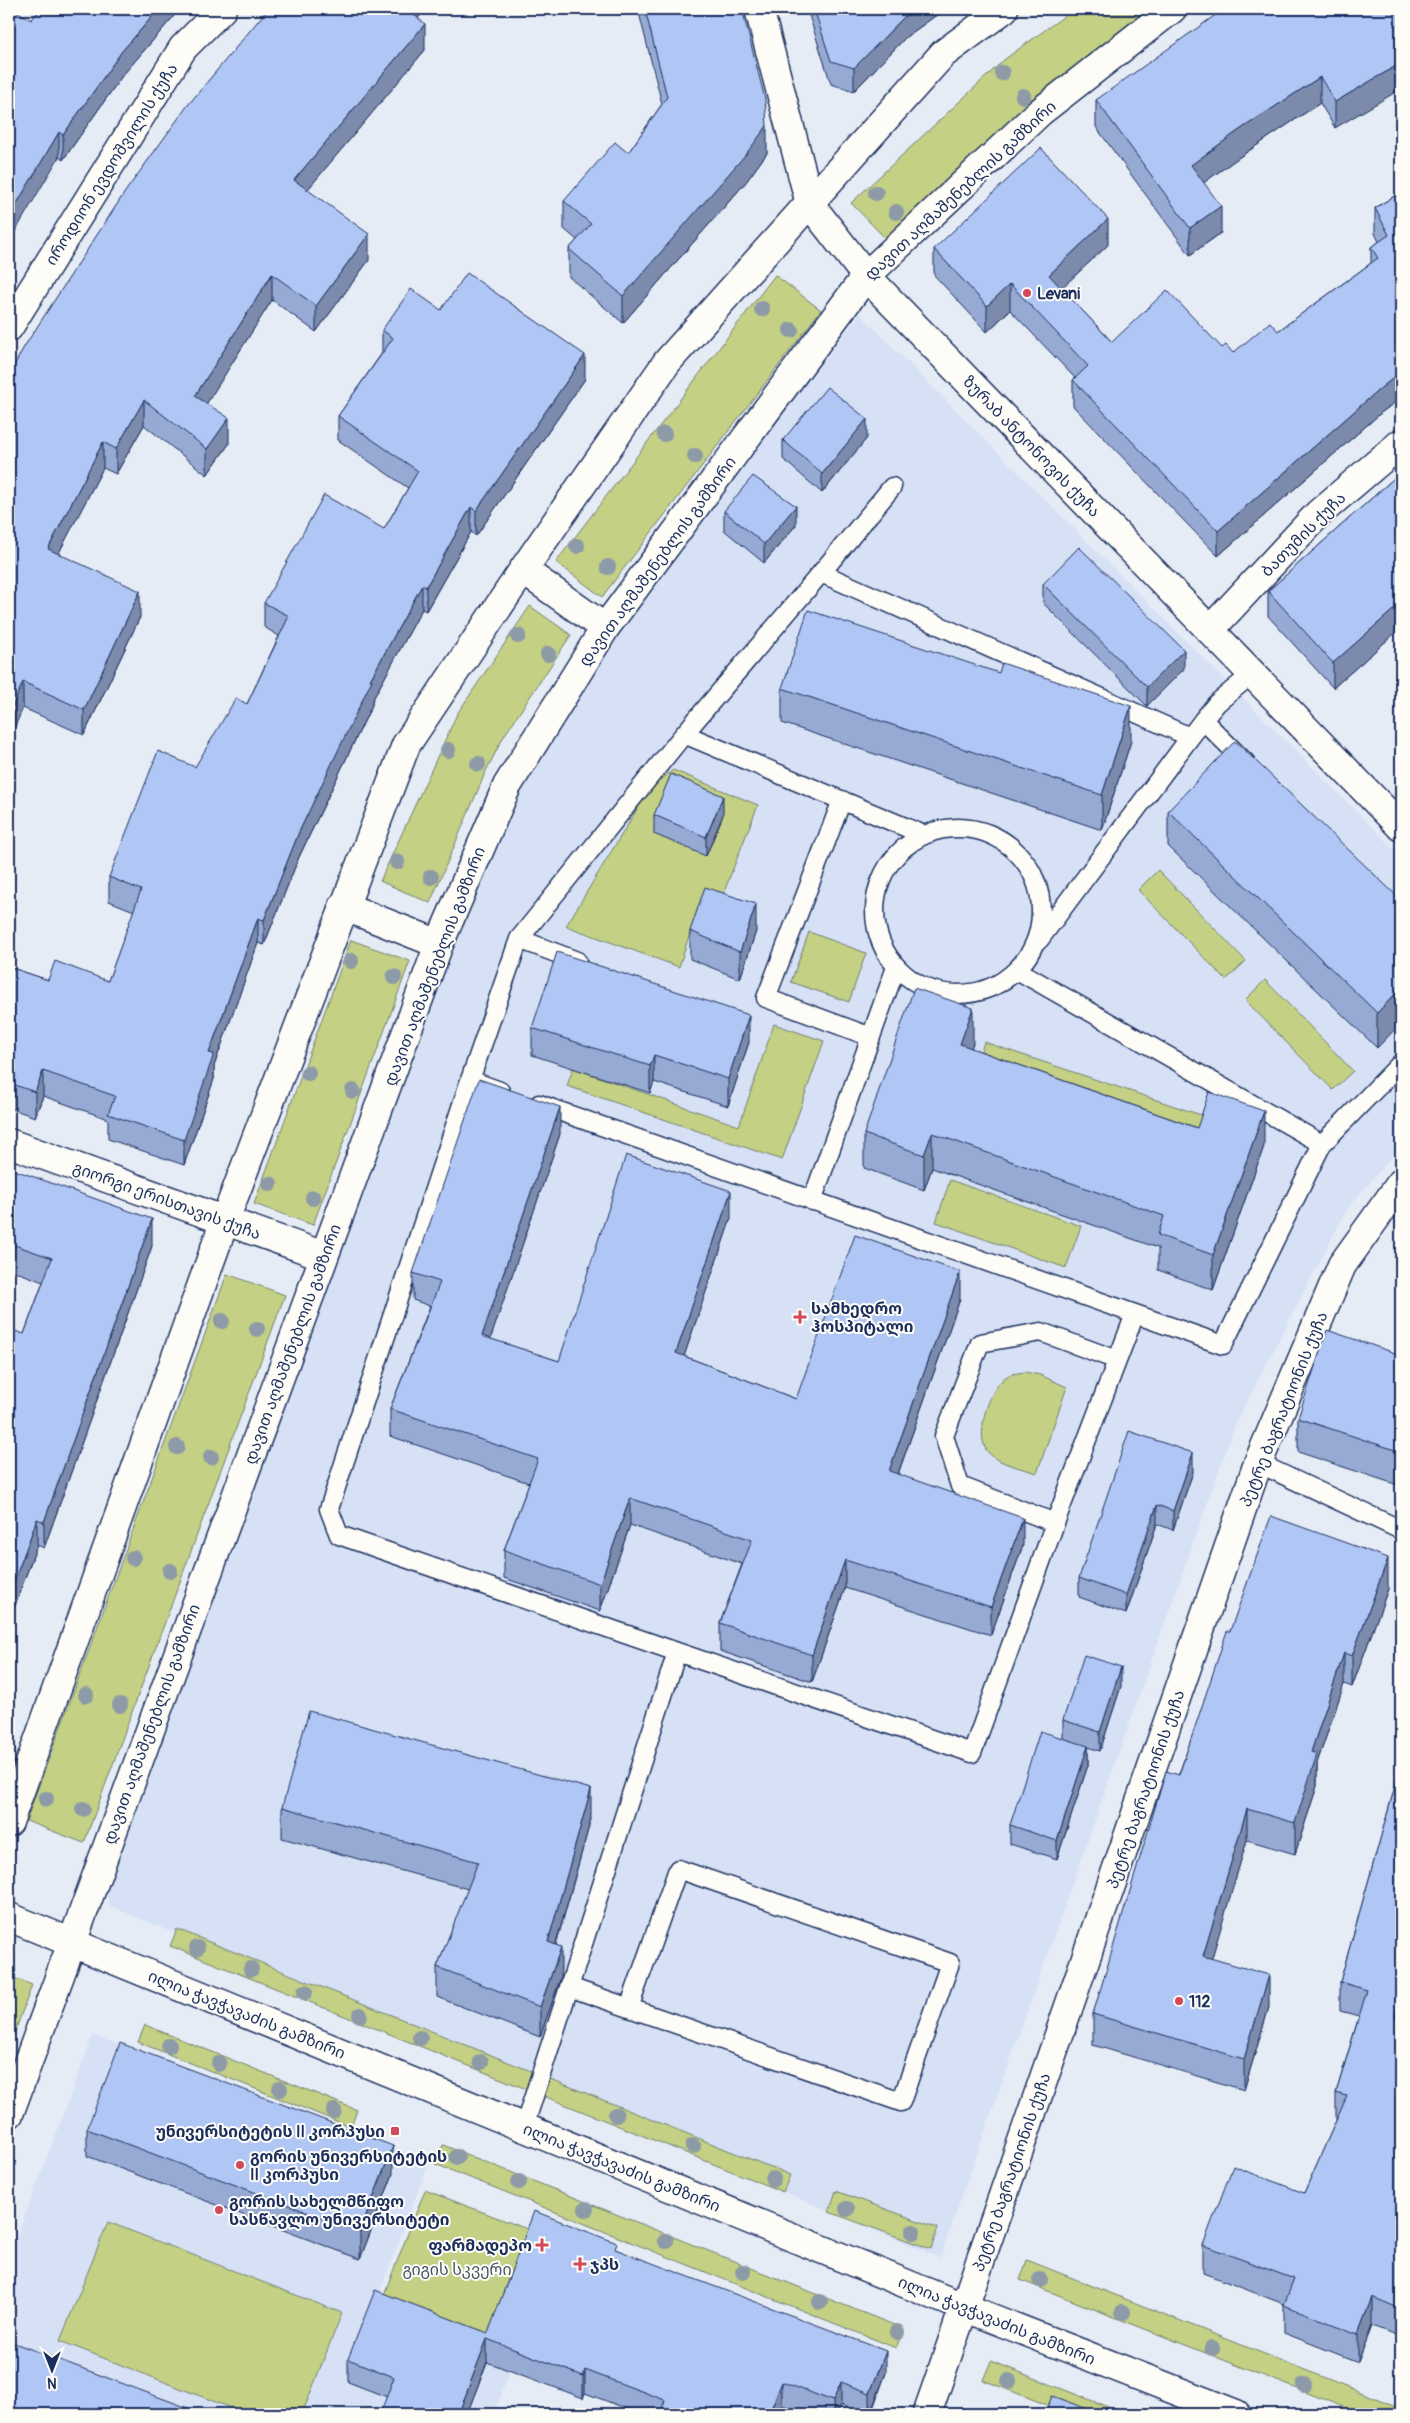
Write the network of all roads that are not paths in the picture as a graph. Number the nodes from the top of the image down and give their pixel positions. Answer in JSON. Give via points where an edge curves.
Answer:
{"nodes":[{"id":1,"x":222,"y":9,"type":"edge"},
{"id":2,"x":760,"y":9,"type":"edge"},
{"id":3,"x":1004,"y":9,"type":"edge"},
{"id":4,"x":1172,"y":9,"type":"edge"},
{"id":5,"x":810,"y":204,"type":"junction"},
{"id":6,"x":866,"y":276,"type":"junction"},
{"id":7,"x":9,"y":327,"type":"edge"},
{"id":8,"x":1401,"y":443,"type":"edge"},
{"id":9,"x":892,"y":487,"type":"dead end"},
{"id":10,"x":523,"y":570,"type":"junction"},
{"id":11,"x":821,"y":573,"type":"junction"},
{"id":12,"x":605,"y":628,"type":"junction"},
{"id":13,"x":1210,"y":630,"type":"junction"},
{"id":14,"x":1252,"y":674,"type":"junction"},
{"id":15,"x":1203,"y":720,"type":"junction"},
{"id":16,"x":684,"y":734,"type":"junction"},
{"id":17,"x":1190,"y":737,"type":"junction"},
{"id":18,"x":1258,"y":775,"type":"edge"},
{"id":19,"x":842,"y":800,"type":"junction"},
{"id":20,"x":1401,"y":827,"type":"edge"},
{"id":21,"x":924,"y":835,"type":"junction"},
{"id":22,"x":344,"y":906,"type":"junction"},
{"id":23,"x":519,"y":939,"type":"junction"},
{"id":24,"x":439,"y":944,"type":"junction"},
{"id":25,"x":1034,"y":947,"type":"junction"},
{"id":26,"x":594,"y":967,"type":"edge"},
{"id":27,"x":896,"y":967,"type":"junction"},
{"id":28,"x":1017,"y":970,"type":"junction"},
{"id":29,"x":871,"y":1037,"type":"junction"},
{"id":30,"x":1401,"y":1063,"type":"edge"},
{"id":31,"x":470,"y":1080,"type":"junction"},
{"id":32,"x":9,"y":1143,"type":"edge"},
{"id":33,"x":1322,"y":1144,"type":"junction"},
{"id":34,"x":1401,"y":1183,"type":"edge"},
{"id":35,"x":812,"y":1201,"type":"junction"},
{"id":36,"x":225,"y":1220,"type":"junction"},
{"id":37,"x":324,"y":1256,"type":"junction"},
{"id":38,"x":1135,"y":1314,"type":"junction"},
{"id":39,"x":1118,"y":1360,"type":"junction"},
{"id":40,"x":1258,"y":1464,"type":"junction"},
{"id":41,"x":1055,"y":1524,"type":"junction"},
{"id":42,"x":1401,"y":1530,"type":"edge"},
{"id":43,"x":677,"y":1652,"type":"junction"},
{"id":44,"x":9,"y":1822,"type":"edge"},
{"id":45,"x":9,"y":1917,"type":"edge"},
{"id":46,"x":71,"y":1942,"type":"junction"},
{"id":47,"x":569,"y":1987,"type":"junction"},
{"id":48,"x":629,"y":2008,"type":"junction"},
{"id":49,"x":9,"y":2114,"type":"edge"},
{"id":50,"x":524,"y":2127,"type":"junction"},
{"id":51,"x":963,"y":2308,"type":"junction"},
{"id":52,"x":927,"y":2414,"type":"edge"},
{"id":53,"x":1236,"y":2414,"type":"edge"}],
"edges":[{"from":1,"to":7,"type":"street","name":"იროდიონ ევდოშვილის ქუჩა","via":[[183,48]]},
{"from":2,"to":5,"type":"street","name":"ზურაბ ანტონოვის ქუჩა"},
{"from":3,"to":5,"type":"street","via":[[943,54]]},
{"from":4,"to":6,"type":"street","name":"დავით აღმაშენებლის გამზირი","via":[[1040,112]]},
{"from":5,"to":6,"type":"street","name":"ზურაბ ანტონოვის ქუჩა"},
{"from":5,"to":10,"type":"street","via":[[667,362]]},
{"from":6,"to":12,"type":"street","name":"დავით აღმაშენებლის გამზირი"},
{"from":6,"to":13,"type":"street","name":"ზურაბ ანტონოვის ქუჩა"},
{"from":8,"to":13,"type":"street","name":"ბათუმის ქუჩა","via":[[1318,514]]},
{"from":9,"to":11,"type":"lane"},
{"from":10,"to":12,"type":"street"},
{"from":10,"to":22,"type":"street","via":[[406,745]]},
{"from":11,"to":16,"type":"lane"},
{"from":11,"to":17,"type":"lane"},
{"from":12,"to":24,"type":"street","name":"დავით აღმაშენებლის გამზირი","via":[[507,786]]},
{"from":13,"to":14,"type":"street","name":"ზურაბ ანტონოვის ქუჩა"},
{"from":14,"to":15,"type":"lane","via":[[1217,703]]},
{"from":14,"to":20,"type":"street","name":"ზურაბ ანტონოვის ქუჩა"},
{"from":15,"to":17,"type":"lane"},
{"from":15,"to":18,"type":"lane"},
{"from":16,"to":19,"type":"lane"},
{"from":16,"to":23,"type":"lane"},
{"from":17,"to":25,"type":"lane"},
{"from":19,"to":21,"type":"lane"},
{"from":19,"to":29,"type":"lane","via":[[766,998]]},
{"from":21,"to":25,"type":"lane","via":[[952,828],[981,831],[1007,843],[1027,864],[1039,890],[1042,919]]},
{"from":21,"to":27,"type":"lane","via":[[902,849],[885,870],[876,894],[875,920],[882,946]]},
{"from":22,"to":24,"type":"street"},
{"from":22,"to":36,"type":"street"},
{"from":23,"to":26,"type":"lane"},
{"from":23,"to":31,"type":"lane"},
{"from":24,"to":37,"type":"street","name":"დავით აღმაშენებლის გამზირი"},
{"from":25,"to":28,"type":"lane"},
{"from":27,"to":28,"type":"lane","via":[[917,984],[942,993],[968,994],[994,987]]},
{"from":27,"to":29,"type":"lane"},
{"from":28,"to":33,"type":"lane"},
{"from":29,"to":35,"type":"lane"},
{"from":30,"to":33,"type":"lane"},
{"from":31,"to":35,"type":"lane"},
{"from":31,"to":43,"type":"lane","via":[[329,1509],[339,1535]]},
{"from":32,"to":36,"type":"street","name":"გიორგი ერისთავის ქუჩა"},
{"from":33,"to":38,"type":"lane","via":[[1223,1345]]},
{"from":34,"to":40,"type":"street","name":"პეტრე ბაგრატიონის ქუჩა","via":[[1342,1265]]},
{"from":35,"to":38,"type":"lane"},
{"from":36,"to":37,"type":"street","name":"გიორგი ერისთავის ქუჩა"},
{"from":36,"to":44,"type":"street"},
{"from":37,"to":46,"type":"street","name":"დავით აღმაშენებლის გამზირი"},
{"from":38,"to":39,"type":"lane"},
{"from":39,"to":41,"type":"lane"},
{"from":39,"to":41,"type":"lane","via":[[1041,1332],[980,1343],[957,1402],[944,1436],[960,1486]]},
{"from":40,"to":42,"type":"lane"},
{"from":40,"to":51,"type":"street","name":"პეტრე ბაგრატიონის ქუჩა"},
{"from":41,"to":43,"type":"lane","via":[[972,1753]]},
{"from":43,"to":47,"type":"lane"},
{"from":45,"to":46,"type":"street","name":"ილია ჭავჭავაძის გამზირი"},
{"from":46,"to":49,"type":"street","name":"დავით აღმაშენებლის გამზირი"},
{"from":46,"to":50,"type":"street","name":"ილია ჭავჭავაძის გამზირი"},
{"from":47,"to":48,"type":"lane"},
{"from":47,"to":50,"type":"lane"},
{"from":48,"to":48,"type":"lane","via":[[901,2102],[950,1963],[678,1869]]},
{"from":50,"to":51,"type":"street","name":"ილია ჭავჭავაძის გამზირი"},
{"from":51,"to":52,"type":"street","name":"პეტრე ბაგრატიონის ქუჩა"},
{"from":51,"to":53,"type":"street","name":"ილია ჭავჭავაძის გამზირი"}]}
